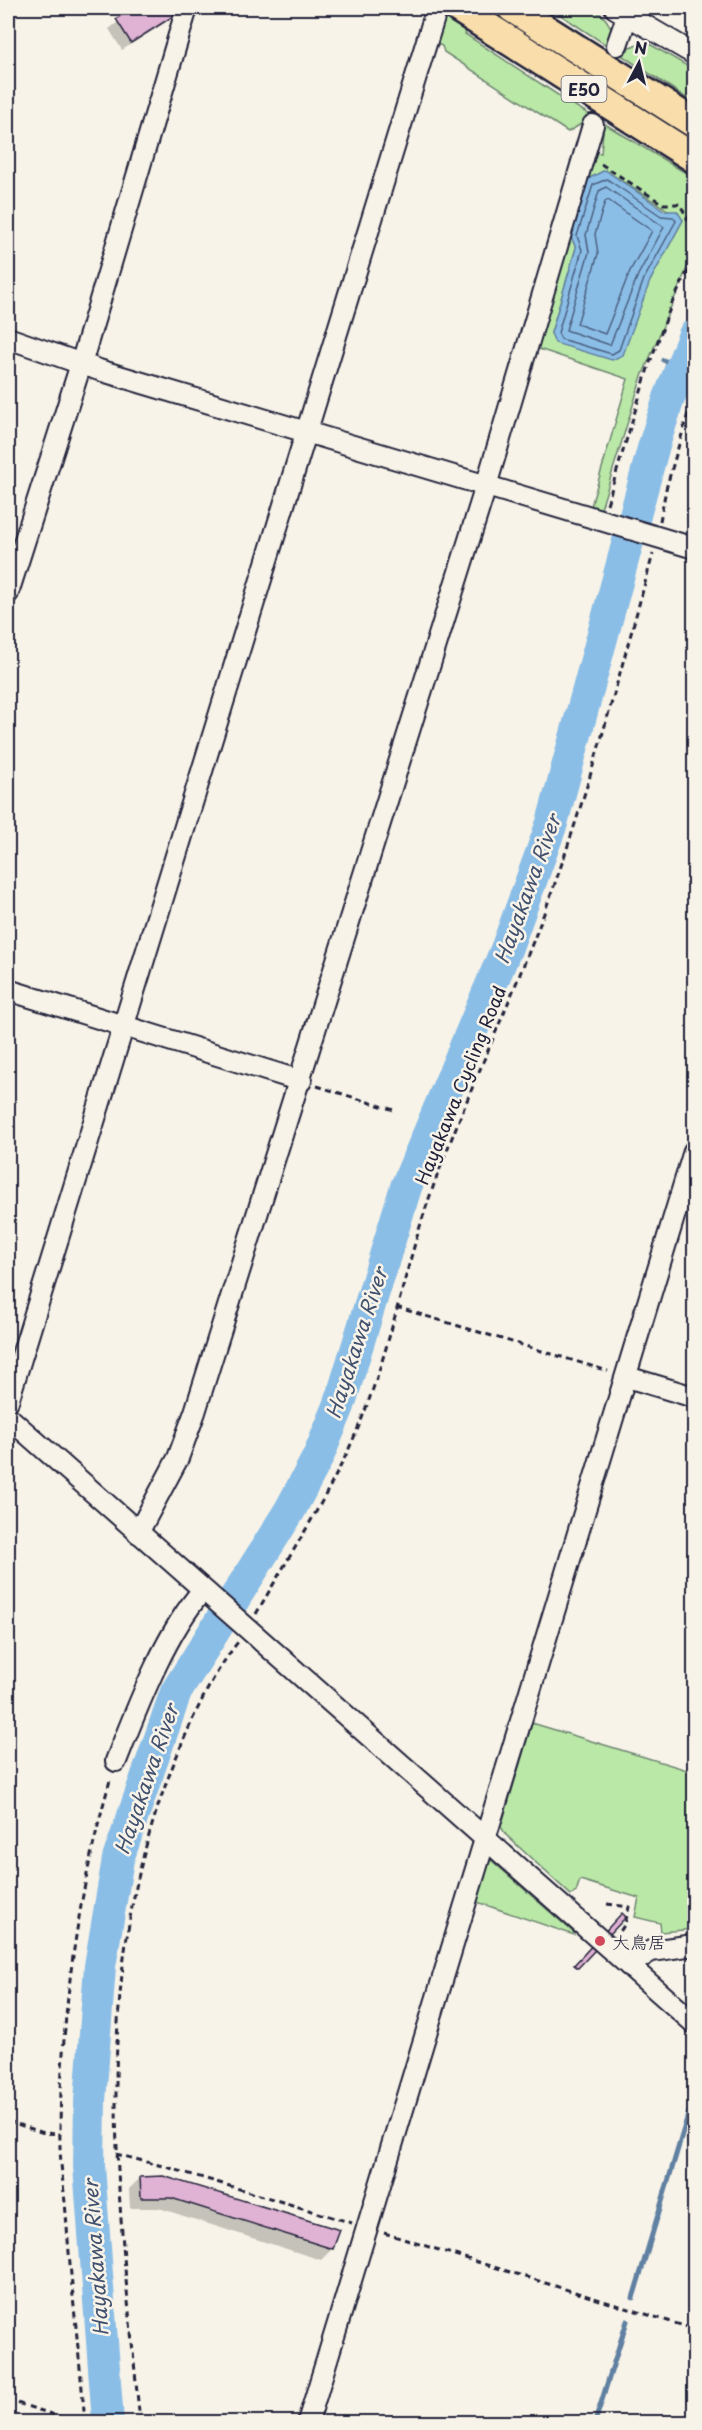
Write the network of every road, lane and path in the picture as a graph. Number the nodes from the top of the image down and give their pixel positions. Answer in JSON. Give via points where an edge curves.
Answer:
{"nodes":[{"id":1,"x":188,"y":8,"type":"edge"},
{"id":2,"x":512,"y":8,"type":"edge"},
{"id":3,"x":624,"y":10,"type":"edge"},
{"id":4,"x":445,"y":11,"type":"edge"},
{"id":5,"x":617,"y":45,"type":"dead end"},
{"id":6,"x":694,"y":54,"type":"edge"},
{"id":7,"x":694,"y":123,"type":"edge"},
{"id":8,"x":593,"y":125,"type":"dead end"},
{"id":9,"x":586,"y":156,"type":"junction"},
{"id":10,"x":694,"y":158,"type":"edge"},
{"id":11,"x":688,"y":220,"type":"dead end"},
{"id":12,"x":694,"y":259,"type":"edge"},
{"id":13,"x":8,"y":338,"type":"edge"},
{"id":14,"x":81,"y":364,"type":"junction"},
{"id":15,"x":694,"y":393,"type":"edge"},
{"id":16,"x":308,"y":430,"type":"junction"},
{"id":17,"x":486,"y":486,"type":"junction"},
{"id":18,"x":603,"y":520,"type":"junction"},
{"id":19,"x":655,"y":541,"type":"junction"},
{"id":20,"x":694,"y":548,"type":"edge"},
{"id":21,"x":8,"y":592,"type":"edge"},
{"id":22,"x":8,"y":990,"type":"edge"},
{"id":23,"x":124,"y":1026,"type":"junction"},
{"id":24,"x":301,"y":1081,"type":"junction"},
{"id":25,"x":397,"y":1111,"type":"dead end"},
{"id":26,"x":694,"y":1151,"type":"edge"},
{"id":27,"x":396,"y":1307,"type":"junction"},
{"id":28,"x":627,"y":1377,"type":"junction"},
{"id":29,"x":694,"y":1397,"type":"edge"},
{"id":30,"x":8,"y":1401,"type":"edge"},
{"id":31,"x":8,"y":1417,"type":"edge"},
{"id":32,"x":138,"y":1533,"type":"junction"},
{"id":33,"x":205,"y":1591,"type":"junction"},
{"id":34,"x":246,"y":1627,"type":"junction"},
{"id":35,"x":116,"y":1761,"type":"joint"},
{"id":36,"x":487,"y":1838,"type":"junction"},
{"id":37,"x":607,"y":1904,"type":"dead end"},
{"id":38,"x":614,"y":1939,"type":"dead end"},
{"id":39,"x":694,"y":1945,"type":"edge"},
{"id":40,"x":629,"y":1965,"type":"junction"},
{"id":41,"x":694,"y":2023,"type":"edge"},
{"id":42,"x":8,"y":2121,"type":"edge"},
{"id":43,"x":60,"y":2134,"type":"junction"},
{"id":44,"x":116,"y":2154,"type":"junction"},
{"id":45,"x":368,"y":2228,"type":"junction"},
{"id":46,"x":694,"y":2329,"type":"edge"},
{"id":47,"x":8,"y":2400,"type":"edge"},
{"id":48,"x":85,"y":2422,"type":"edge"},
{"id":49,"x":140,"y":2422,"type":"edge"},
{"id":50,"x":308,"y":2422,"type":"edge"}],
"edges":[{"from":1,"to":14,"type":"street"},
{"from":2,"to":7,"type":"highway","number":"E50"},
{"from":3,"to":5,"type":"street"},
{"from":3,"to":6,"type":"street"},
{"from":4,"to":10,"type":"highway","number":"E50"},
{"from":4,"to":16,"type":"street"},
{"from":8,"to":9,"type":"street"},
{"from":9,"to":11,"type":"path","via":[[663,204],[680,204]]},
{"from":9,"to":17,"type":"street"},
{"from":12,"to":18,"type":"path","via":[[672,303],[649,365]]},
{"from":13,"to":14,"type":"street"},
{"from":14,"to":16,"type":"street"},
{"from":14,"to":21,"type":"street"},
{"from":15,"to":19,"type":"path","name":"Hayakawa Cycling Road"},
{"from":16,"to":17,"type":"street"},
{"from":16,"to":23,"type":"street"},
{"from":17,"to":18,"type":"street"},
{"from":17,"to":24,"type":"street"},
{"from":18,"to":19,"type":"street"},
{"from":19,"to":20,"type":"street"},
{"from":19,"to":27,"type":"path","name":"Hayakawa Cycling Road","via":[[561,866],[435,1179]]},
{"from":22,"to":23,"type":"street"},
{"from":23,"to":24,"type":"street"},
{"from":23,"to":30,"type":"street"},
{"from":24,"to":25,"type":"path"},
{"from":24,"to":32,"type":"street","via":[[187,1436]]},
{"from":26,"to":28,"type":"street"},
{"from":27,"to":28,"type":"path"},
{"from":27,"to":34,"type":"path","name":"Hayakawa Cycling Road","via":[[364,1414],[345,1456]]},
{"from":28,"to":29,"type":"street"},
{"from":28,"to":36,"type":"street"},
{"from":31,"to":32,"type":"street"},
{"from":32,"to":33,"type":"street"},
{"from":33,"to":34,"type":"street"},
{"from":33,"to":35,"type":"street","via":[[180,1625],[144,1691]]},
{"from":34,"to":36,"type":"street"},
{"from":34,"to":44,"type":"path","name":"Hayakawa Cycling Road","via":[[202,1699],[161,1794],[142,1861],[121,1975],[114,2090]]},
{"from":35,"to":43,"type":"path","via":[[92,1844],[81,1901],[64,2055]]},
{"from":36,"to":40,"type":"street"},
{"from":36,"to":45,"type":"street"},
{"from":37,"to":38,"type":"path","via":[[629,1907],[623,1929]]},
{"from":39,"to":40,"type":"street","via":[[651,1952]]},
{"from":40,"to":41,"type":"street"},
{"from":42,"to":43,"type":"path"},
{"from":43,"to":48,"type":"path","via":[[75,2342]]},
{"from":44,"to":45,"type":"path"},
{"from":44,"to":49,"type":"path","name":"Hayakawa Cycling Road","via":[[120,2237]]},
{"from":45,"to":46,"type":"path"},
{"from":45,"to":50,"type":"street"},
{"from":47,"to":48,"type":"path"}]}
